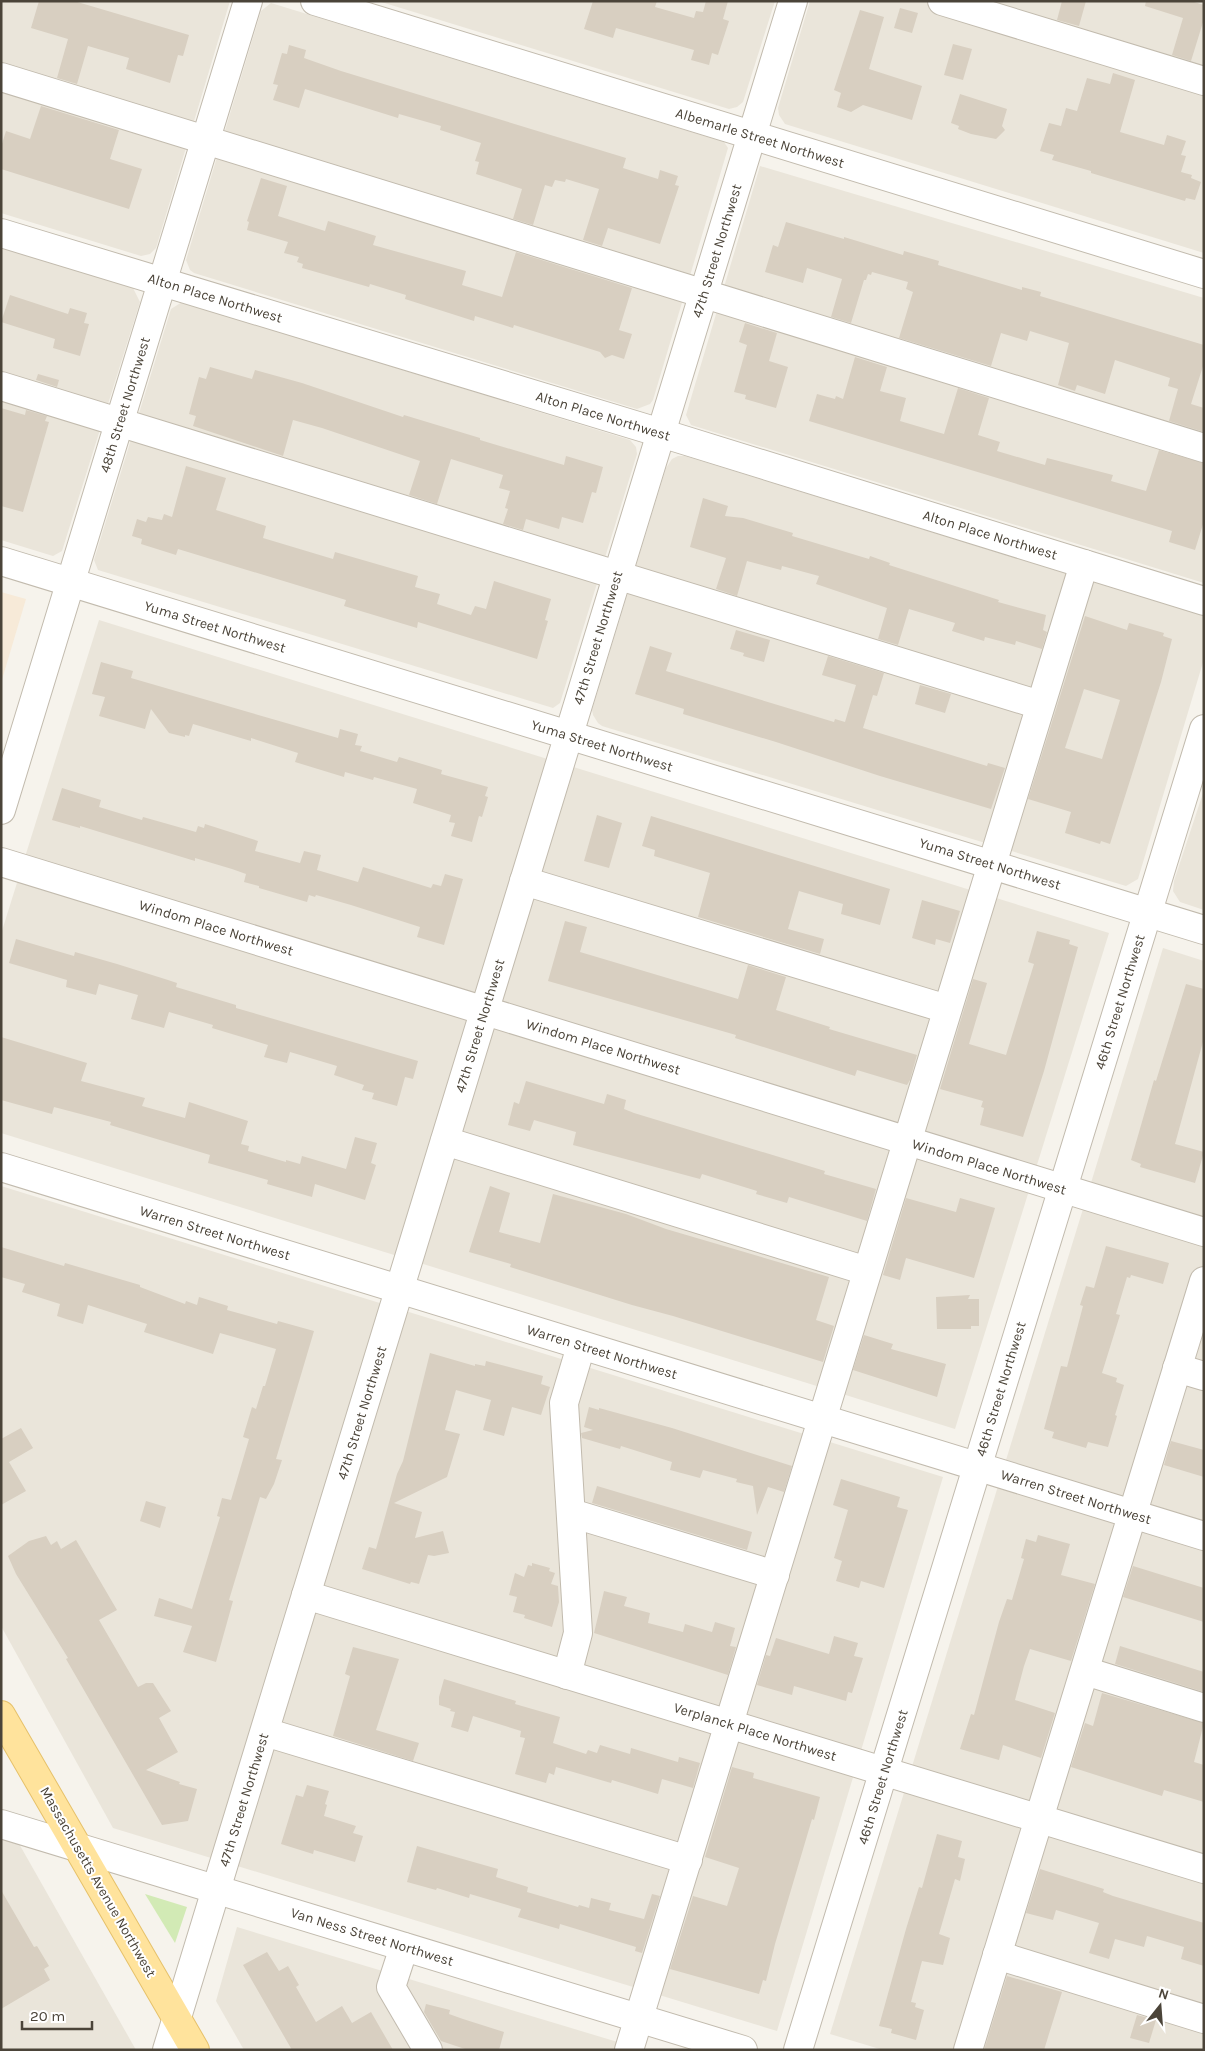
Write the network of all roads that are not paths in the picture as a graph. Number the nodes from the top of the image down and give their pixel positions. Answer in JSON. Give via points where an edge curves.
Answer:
{"nodes":[{"id":1,"x":248,"y":1,"type":"edge"},
{"id":2,"x":315,"y":1,"type":"edge"},
{"id":3,"x":793,"y":1,"type":"edge"},
{"id":4,"x":942,"y":1,"type":"edge"},
{"id":5,"x":1,"y":77,"type":"edge"},
{"id":6,"x":1204,"y":81,"type":"edge"},
{"id":7,"x":752,"y":135,"type":"junction"},
{"id":8,"x":205,"y":140,"type":"junction"},
{"id":9,"x":1,"y":233,"type":"edge"},
{"id":10,"x":1204,"y":274,"type":"edge"},
{"id":11,"x":162,"y":282,"type":"junction"},
{"id":12,"x":703,"y":294,"type":"junction"},
{"id":13,"x":1,"y":386,"type":"edge"},
{"id":14,"x":119,"y":423,"type":"junction"},
{"id":15,"x":661,"y":433,"type":"junction"},
{"id":16,"x":1204,"y":448,"type":"edge"},
{"id":17,"x":1,"y":561,"type":"edge"},
{"id":18,"x":1084,"y":564,"type":"junction"},
{"id":19,"x":618,"y":574,"type":"junction"},
{"id":20,"x":70,"y":582,"type":"junction"},
{"id":21,"x":1204,"y":601,"type":"edge"},
{"id":22,"x":1040,"y":705,"type":"junction"},
{"id":23,"x":1204,"y":729,"type":"edge"},
{"id":24,"x":569,"y":735,"type":"junction"},
{"id":25,"x":1,"y":810,"type":"edge"},
{"id":26,"x":1,"y":862,"type":"edge"},
{"id":27,"x":992,"y":865,"type":"junction"},
{"id":28,"x":524,"y":882,"type":"junction"},
{"id":29,"x":1147,"y":912,"type":"junction"},
{"id":30,"x":1204,"y":930,"type":"edge"},
{"id":31,"x":947,"y":1009,"type":"junction"},
{"id":32,"x":485,"y":1010,"type":"junction"},
{"id":33,"x":445,"y":1141,"type":"junction"},
{"id":34,"x":906,"y":1142,"type":"junction"},
{"id":35,"x":1,"y":1167,"type":"edge"},
{"id":36,"x":1062,"y":1189,"type":"junction"},
{"id":37,"x":1204,"y":1232,"type":"edge"},
{"id":38,"x":867,"y":1271,"type":"junction"},
{"id":39,"x":1204,"y":1281,"type":"edge"},
{"id":40,"x":399,"y":1290,"type":"junction"},
{"id":41,"x":581,"y":1346,"type":"junction"},
{"id":42,"x":1178,"y":1368,"type":"junction"},
{"id":43,"x":1204,"y":1376,"type":"edge"},
{"id":44,"x":822,"y":1419,"type":"junction"},
{"id":45,"x":977,"y":1467,"type":"junction"},
{"id":46,"x":571,"y":1513,"type":"junction"},
{"id":47,"x":1133,"y":1514,"type":"junction"},
{"id":48,"x":1204,"y":1536,"type":"edge"},
{"id":49,"x":775,"y":1575,"type":"junction"},
{"id":50,"x":306,"y":1595,"type":"junction"},
{"id":51,"x":1086,"y":1670,"type":"junction"},
{"id":52,"x":567,"y":1675,"type":"junction"},
{"id":53,"x":1204,"y":1708,"type":"edge"},
{"id":54,"x":1,"y":1715,"type":"edge"},
{"id":55,"x":730,"y":1724,"type":"junction"},
{"id":56,"x":265,"y":1732,"type":"junction"},
{"id":57,"x":885,"y":1771,"type":"junction"},
{"id":58,"x":1040,"y":1818,"type":"junction"},
{"id":59,"x":1,"y":1824,"type":"edge"},
{"id":60,"x":78,"y":1848,"type":"junction"},
{"id":61,"x":688,"y":1860,"type":"junction"},
{"id":62,"x":1204,"y":1869,"type":"edge"},
{"id":63,"x":216,"y":1890,"type":"junction"},
{"id":64,"x":404,"y":1946,"type":"junction"},
{"id":65,"x":997,"y":1955,"type":"junction"},
{"id":66,"x":177,"y":2018,"type":"junction"},
{"id":67,"x":639,"y":2018,"type":"junction"},
{"id":68,"x":1204,"y":2019,"type":"edge"},
{"id":69,"x":168,"y":2050,"type":"edge"},
{"id":70,"x":195,"y":2050,"type":"edge"},
{"id":71,"x":428,"y":2050,"type":"edge"},
{"id":72,"x":630,"y":2050,"type":"edge"},
{"id":73,"x":743,"y":2050,"type":"edge"},
{"id":74,"x":798,"y":2050,"type":"edge"},
{"id":75,"x":968,"y":2050,"type":"edge"}],
"edges":[{"from":1,"to":8,"type":"street","name":"48th Street Northwest"},
{"from":2,"to":7,"type":"street","name":"Albemarle Street Northwest"},
{"from":3,"to":7,"type":"street","name":"47th Street Northwest"},
{"from":4,"to":6,"type":"street"},
{"from":5,"to":8,"type":"street"},
{"from":7,"to":10,"type":"street","name":"Albemarle Street Northwest"},
{"from":7,"to":12,"type":"street","name":"47th Street Northwest"},
{"from":8,"to":11,"type":"street","name":"48th Street Northwest"},
{"from":8,"to":12,"type":"street"},
{"from":9,"to":11,"type":"street","name":"Alton Place Northwest"},
{"from":11,"to":14,"type":"street","name":"48th Street Northwest"},
{"from":11,"to":15,"type":"street","name":"Alton Place Northwest"},
{"from":12,"to":15,"type":"street","name":"47th Street Northwest"},
{"from":12,"to":16,"type":"street"},
{"from":13,"to":14,"type":"street"},
{"from":14,"to":19,"type":"street"},
{"from":14,"to":20,"type":"street","name":"48th Street Northwest"},
{"from":15,"to":18,"type":"street","name":"Alton Place Northwest"},
{"from":15,"to":19,"type":"street","name":"47th Street Northwest"},
{"from":17,"to":20,"type":"street","name":"Yuma Street Northwest"},
{"from":18,"to":21,"type":"street","name":"Alton Place Northwest"},
{"from":18,"to":22,"type":"street"},
{"from":19,"to":22,"type":"street"},
{"from":19,"to":24,"type":"street","name":"47th Street Northwest"},
{"from":20,"to":24,"type":"street","name":"Yuma Street Northwest"},
{"from":20,"to":25,"type":"street","name":"48th Street Northwest"},
{"from":22,"to":27,"type":"street"},
{"from":23,"to":29,"type":"street","name":"46th Street Northwest"},
{"from":24,"to":27,"type":"street","name":"Yuma Street Northwest"},
{"from":24,"to":28,"type":"street","name":"47th Street Northwest"},
{"from":26,"to":32,"type":"street","name":"Windom Place Northwest"},
{"from":27,"to":29,"type":"street","name":"Yuma Street Northwest"},
{"from":27,"to":31,"type":"street"},
{"from":28,"to":31,"type":"street"},
{"from":28,"to":32,"type":"street","name":"47th Street Northwest"},
{"from":29,"to":30,"type":"street","name":"Yuma Street Northwest"},
{"from":29,"to":36,"type":"street","name":"46th Street Northwest"},
{"from":31,"to":34,"type":"street"},
{"from":32,"to":33,"type":"street","name":"47th Street Northwest"},
{"from":32,"to":34,"type":"street","name":"Windom Place Northwest"},
{"from":33,"to":38,"type":"street"},
{"from":33,"to":40,"type":"street","name":"47th Street Northwest"},
{"from":34,"to":36,"type":"street","name":"Windom Place Northwest"},
{"from":34,"to":38,"type":"street"},
{"from":35,"to":40,"type":"street","name":"Warren Street Northwest"},
{"from":36,"to":37,"type":"street","name":"Windom Place Northwest"},
{"from":36,"to":45,"type":"street","name":"46th Street Northwest"},
{"from":38,"to":44,"type":"street"},
{"from":39,"to":42,"type":"street"},
{"from":40,"to":41,"type":"street","name":"Warren Street Northwest"},
{"from":40,"to":50,"type":"street","name":"47th Street Northwest"},
{"from":41,"to":44,"type":"street","name":"Warren Street Northwest"},
{"from":41,"to":46,"type":"street","via":[[564,1403]]},
{"from":42,"to":43,"type":"street"},
{"from":42,"to":47,"type":"street"},
{"from":44,"to":45,"type":"street","name":"Warren Street Northwest"},
{"from":44,"to":49,"type":"street"},
{"from":45,"to":47,"type":"street","name":"Warren Street Northwest"},
{"from":45,"to":57,"type":"street","name":"46th Street Northwest"},
{"from":46,"to":49,"type":"street"},
{"from":46,"to":52,"type":"street","via":[[578,1634]]},
{"from":47,"to":48,"type":"street","name":"Warren Street Northwest"},
{"from":47,"to":51,"type":"street"},
{"from":49,"to":55,"type":"street"},
{"from":50,"to":52,"type":"street","name":"Verplanck Place Northwest"},
{"from":50,"to":56,"type":"street","name":"47th Street Northwest"},
{"from":51,"to":53,"type":"street"},
{"from":51,"to":58,"type":"street"},
{"from":52,"to":55,"type":"street","name":"Verplanck Place Northwest"},
{"from":54,"to":60,"type":"main road","name":"Massachusetts Avenue Northwest"},
{"from":55,"to":57,"type":"street","name":"Verplanck Place Northwest"},
{"from":55,"to":61,"type":"street"},
{"from":56,"to":61,"type":"street"},
{"from":56,"to":63,"type":"street","name":"47th Street Northwest"},
{"from":57,"to":58,"type":"street","name":"Verplanck Place Northwest"},
{"from":57,"to":74,"type":"street","name":"46th Street Northwest"},
{"from":58,"to":62,"type":"street","name":"Verplanck Place Northwest"},
{"from":58,"to":65,"type":"street"},
{"from":59,"to":60,"type":"street","name":"Van Ness Street Northwest"},
{"from":60,"to":63,"type":"street","name":"Van Ness Street Northwest"},
{"from":60,"to":66,"type":"main road","name":"Massachusetts Avenue Northwest"},
{"from":61,"to":67,"type":"street"},
{"from":63,"to":64,"type":"street","name":"Van Ness Street Northwest"},
{"from":63,"to":66,"type":"street","name":"47th Street Northwest"},
{"from":64,"to":67,"type":"street","name":"Van Ness Street Northwest"},
{"from":64,"to":71,"type":"street","via":[[391,1987]]},
{"from":65,"to":68,"type":"street"},
{"from":65,"to":75,"type":"street"},
{"from":66,"to":69,"type":"street","name":"47th Street Northwest"},
{"from":66,"to":70,"type":"main road","name":"Massachusetts Avenue Northwest"},
{"from":67,"to":72,"type":"street"},
{"from":67,"to":73,"type":"street","name":"Van Ness Street Northwest"}]}
